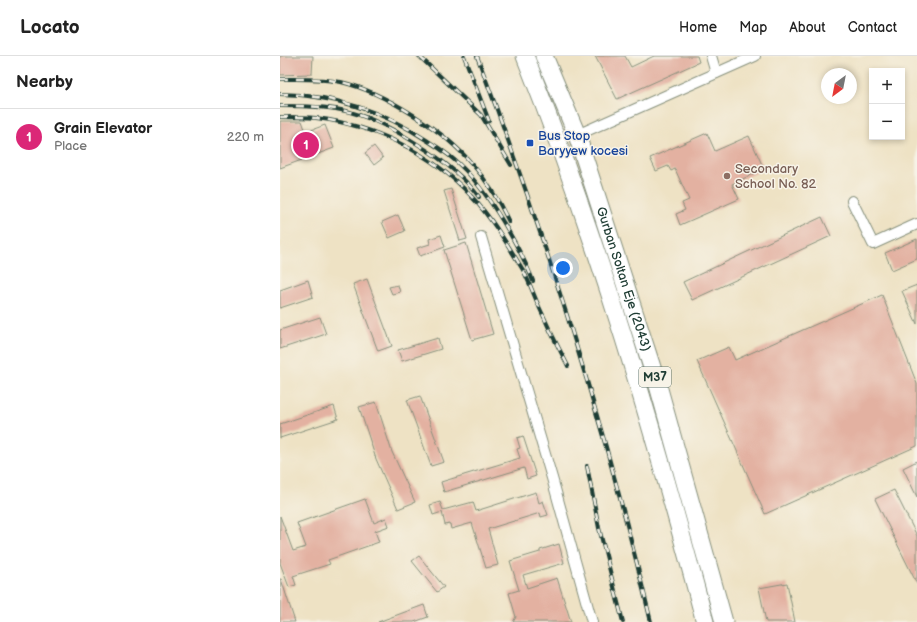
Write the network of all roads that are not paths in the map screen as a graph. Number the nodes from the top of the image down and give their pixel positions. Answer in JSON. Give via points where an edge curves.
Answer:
{"nodes":[{"id":1,"x":525,"y":56,"type":"edge"},
{"id":2,"x":544,"y":56,"type":"edge"},
{"id":3,"x":710,"y":56,"type":"edge"},
{"id":4,"x":755,"y":56,"type":"edge"},
{"id":5,"x":716,"y":73,"type":"junction"},
{"id":6,"x":577,"y":135,"type":"junction"},
{"id":7,"x":852,"y":201,"type":"dead end"},
{"id":8,"x":917,"y":224,"type":"edge"},
{"id":9,"x":481,"y":237,"type":"dead end"},
{"id":10,"x":592,"y":622,"type":"edge"},
{"id":11,"x":705,"y":622,"type":"edge"},
{"id":12,"x":724,"y":622,"type":"edge"}],
"edges":[{"from":1,"to":11,"type":"highway","name":"Gurban Soltan Eje (2043)","number":"M37","via":[[566,164],[636,376]]},
{"from":2,"to":6,"type":"highway","name":"Gurban Soltan Eje (2043)","number":"M37"},
{"from":3,"to":5,"type":"street"},
{"from":4,"to":5,"type":"street"},
{"from":5,"to":6,"type":"street"},
{"from":6,"to":12,"type":"highway","name":"Gurban Soltan Eje (2043)","number":"M37","via":[[659,389]]},
{"from":7,"to":8,"type":"street","via":[[873,244]]},
{"from":9,"to":10,"type":"street"}]}
